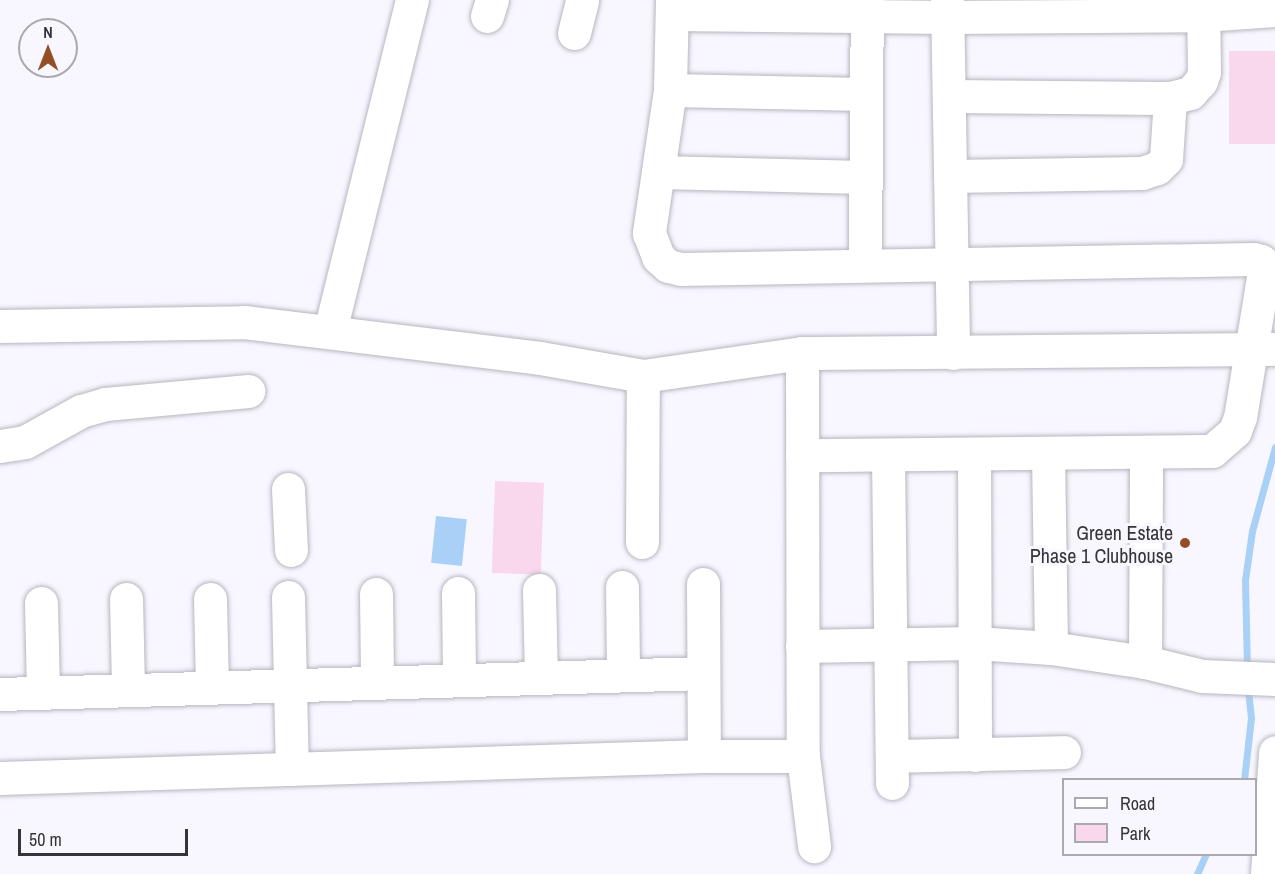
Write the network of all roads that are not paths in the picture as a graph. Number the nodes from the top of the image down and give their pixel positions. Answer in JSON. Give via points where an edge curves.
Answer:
{"nodes":[{"id":1,"x":412,"y":0,"type":"edge"},
{"id":2,"x":582,"y":0,"type":"edge"},
{"id":3,"x":672,"y":7,"type":"edge"},
{"id":4,"x":867,"y":7,"type":"edge"},
{"id":5,"x":1113,"y":7,"type":"edge"},
{"id":6,"x":947,"y":8,"type":"edge"},
{"id":7,"x":1033,"y":8,"type":"edge"},
{"id":8,"x":1203,"y":8,"type":"edge"},
{"id":9,"x":1275,"y":10,"type":"edge"},
{"id":10,"x":574,"y":33,"type":"dead end"},
{"id":11,"x":670,"y":90,"type":"junction"},
{"id":12,"x":864,"y":94,"type":"junction"},
{"id":13,"x":948,"y":96,"type":"junction"},
{"id":14,"x":1170,"y":98,"type":"junction"},
{"id":15,"x":658,"y":172,"type":"junction"},
{"id":16,"x":950,"y":176,"type":"junction"},
{"id":17,"x":864,"y":177,"type":"junction"},
{"id":18,"x":865,"y":264,"type":"junction"},
{"id":19,"x":951,"y":265,"type":"junction"},
{"id":20,"x":0,"y":326,"type":"edge"},
{"id":21,"x":330,"y":331,"type":"junction"},
{"id":22,"x":1264,"y":349,"type":"edge"},
{"id":23,"x":952,"y":352,"type":"junction"},
{"id":24,"x":802,"y":353,"type":"junction"},
{"id":25,"x":643,"y":376,"type":"junction"},
{"id":26,"x":248,"y":392,"type":"dead end"},
{"id":27,"x":0,"y":446,"type":"edge"},
{"id":28,"x":1146,"y":453,"type":"junction"},
{"id":29,"x":974,"y":454,"type":"junction"},
{"id":30,"x":1048,"y":454,"type":"junction"},
{"id":31,"x":802,"y":455,"type":"junction"},
{"id":32,"x":888,"y":456,"type":"junction"},
{"id":33,"x":288,"y":489,"type":"dead end"},
{"id":34,"x":642,"y":543,"type":"dead end"},
{"id":35,"x":291,"y":550,"type":"dead end"},
{"id":36,"x":703,"y":584,"type":"dead end"},
{"id":37,"x":622,"y":587,"type":"dead end"},
{"id":38,"x":539,"y":590,"type":"dead end"},
{"id":39,"x":458,"y":593,"type":"dead end"},
{"id":40,"x":376,"y":594,"type":"dead end"},
{"id":41,"x":288,"y":597,"type":"dead end"},
{"id":42,"x":126,"y":599,"type":"dead end"},
{"id":43,"x":210,"y":599,"type":"dead end"},
{"id":44,"x":41,"y":603,"type":"dead end"},
{"id":45,"x":975,"y":643,"type":"junction"},
{"id":46,"x":891,"y":644,"type":"junction"},
{"id":47,"x":802,"y":646,"type":"junction"},
{"id":48,"x":1051,"y":648,"type":"junction"},
{"id":49,"x":1145,"y":662,"type":"junction"},
{"id":50,"x":703,"y":673,"type":"junction"},
{"id":51,"x":623,"y":675,"type":"junction"},
{"id":52,"x":541,"y":678,"type":"junction"},
{"id":53,"x":1265,"y":679,"type":"edge"},
{"id":54,"x":459,"y":680,"type":"junction"},
{"id":55,"x":377,"y":682,"type":"junction"},
{"id":56,"x":290,"y":685,"type":"junction"},
{"id":57,"x":212,"y":687,"type":"junction"},
{"id":58,"x":128,"y":690,"type":"junction"},
{"id":59,"x":43,"y":692,"type":"junction"},
{"id":60,"x":0,"y":694,"type":"edge"},
{"id":61,"x":1064,"y":752,"type":"dead end"},
{"id":62,"x":1275,"y":752,"type":"edge"},
{"id":63,"x":975,"y":755,"type":"junction"},
{"id":64,"x":704,"y":756,"type":"junction"},
{"id":65,"x":803,"y":756,"type":"junction"},
{"id":66,"x":292,"y":770,"type":"junction"},
{"id":67,"x":0,"y":778,"type":"edge"},
{"id":68,"x":814,"y":846,"type":"dead end"},
{"id":69,"x":1267,"y":874,"type":"edge"}],
"edges":[{"from":1,"to":21,"type":"street"},
{"from":2,"to":10,"type":"street"},
{"from":3,"to":4,"type":"street"},
{"from":3,"to":11,"type":"street"},
{"from":4,"to":6,"type":"street"},
{"from":4,"to":12,"type":"street"},
{"from":5,"to":7,"type":"street"},
{"from":5,"to":8,"type":"street"},
{"from":6,"to":7,"type":"street"},
{"from":6,"to":13,"type":"street"},
{"from":8,"to":9,"type":"street"},
{"from":8,"to":14,"type":"street","via":[[1202,81],[1190,93]]},
{"from":11,"to":12,"type":"street"},
{"from":11,"to":15,"type":"street"},
{"from":12,"to":17,"type":"street"},
{"from":13,"to":14,"type":"street"},
{"from":13,"to":16,"type":"street"},
{"from":14,"to":16,"type":"street","via":[[1166,159],[1150,171]]},
{"from":15,"to":17,"type":"street"},
{"from":15,"to":18,"type":"street","via":[[649,233],[658,257],[668,266],[681,269]]},
{"from":16,"to":19,"type":"street"},
{"from":17,"to":18,"type":"street"},
{"from":18,"to":19,"type":"street"},
{"from":19,"to":22,"type":"street","via":[[1254,259],[1261,261],[1264,271]]},
{"from":19,"to":23,"type":"street"},
{"from":20,"to":21,"type":"street","via":[[244,322]]},
{"from":21,"to":25,"type":"street","via":[[540,358]]},
{"from":22,"to":23,"type":"street"},
{"from":22,"to":28,"type":"street","via":[[1240,417],[1225,443],[1197,453]]},
{"from":23,"to":24,"type":"street"},
{"from":24,"to":25,"type":"street"},
{"from":24,"to":31,"type":"street"},
{"from":25,"to":34,"type":"street"},
{"from":26,"to":27,"type":"street","via":[[105,404],[81,411],[25,442]]},
{"from":28,"to":30,"type":"street"},
{"from":28,"to":49,"type":"street"},
{"from":29,"to":30,"type":"street"},
{"from":29,"to":32,"type":"street"},
{"from":29,"to":45,"type":"street"},
{"from":30,"to":48,"type":"street"},
{"from":31,"to":32,"type":"street"},
{"from":31,"to":47,"type":"street"},
{"from":32,"to":46,"type":"street"},
{"from":33,"to":35,"type":"street"},
{"from":36,"to":50,"type":"street"},
{"from":37,"to":51,"type":"street"},
{"from":38,"to":52,"type":"street"},
{"from":39,"to":54,"type":"street"},
{"from":40,"to":55,"type":"street"},
{"from":41,"to":56,"type":"street"},
{"from":42,"to":58,"type":"street"},
{"from":43,"to":57,"type":"street"},
{"from":44,"to":59,"type":"street"},
{"from":45,"to":46,"type":"street"},
{"from":45,"to":48,"type":"street"},
{"from":45,"to":63,"type":"street"},
{"from":46,"to":47,"type":"street"},
{"from":46,"to":63,"type":"street","via":[[892,769]]},
{"from":47,"to":65,"type":"street"},
{"from":48,"to":49,"type":"street"},
{"from":49,"to":53,"type":"street","via":[[1202,676]]},
{"from":50,"to":51,"type":"street"},
{"from":50,"to":64,"type":"street"},
{"from":51,"to":52,"type":"street"},
{"from":52,"to":54,"type":"street"},
{"from":54,"to":55,"type":"street"},
{"from":55,"to":56,"type":"street"},
{"from":56,"to":57,"type":"street"},
{"from":56,"to":66,"type":"street"},
{"from":57,"to":58,"type":"street"},
{"from":58,"to":59,"type":"street"},
{"from":59,"to":60,"type":"street"},
{"from":61,"to":63,"type":"street"},
{"from":62,"to":69,"type":"street"},
{"from":64,"to":65,"type":"street"},
{"from":64,"to":66,"type":"street"},
{"from":65,"to":68,"type":"street"},
{"from":66,"to":67,"type":"street"}]}
